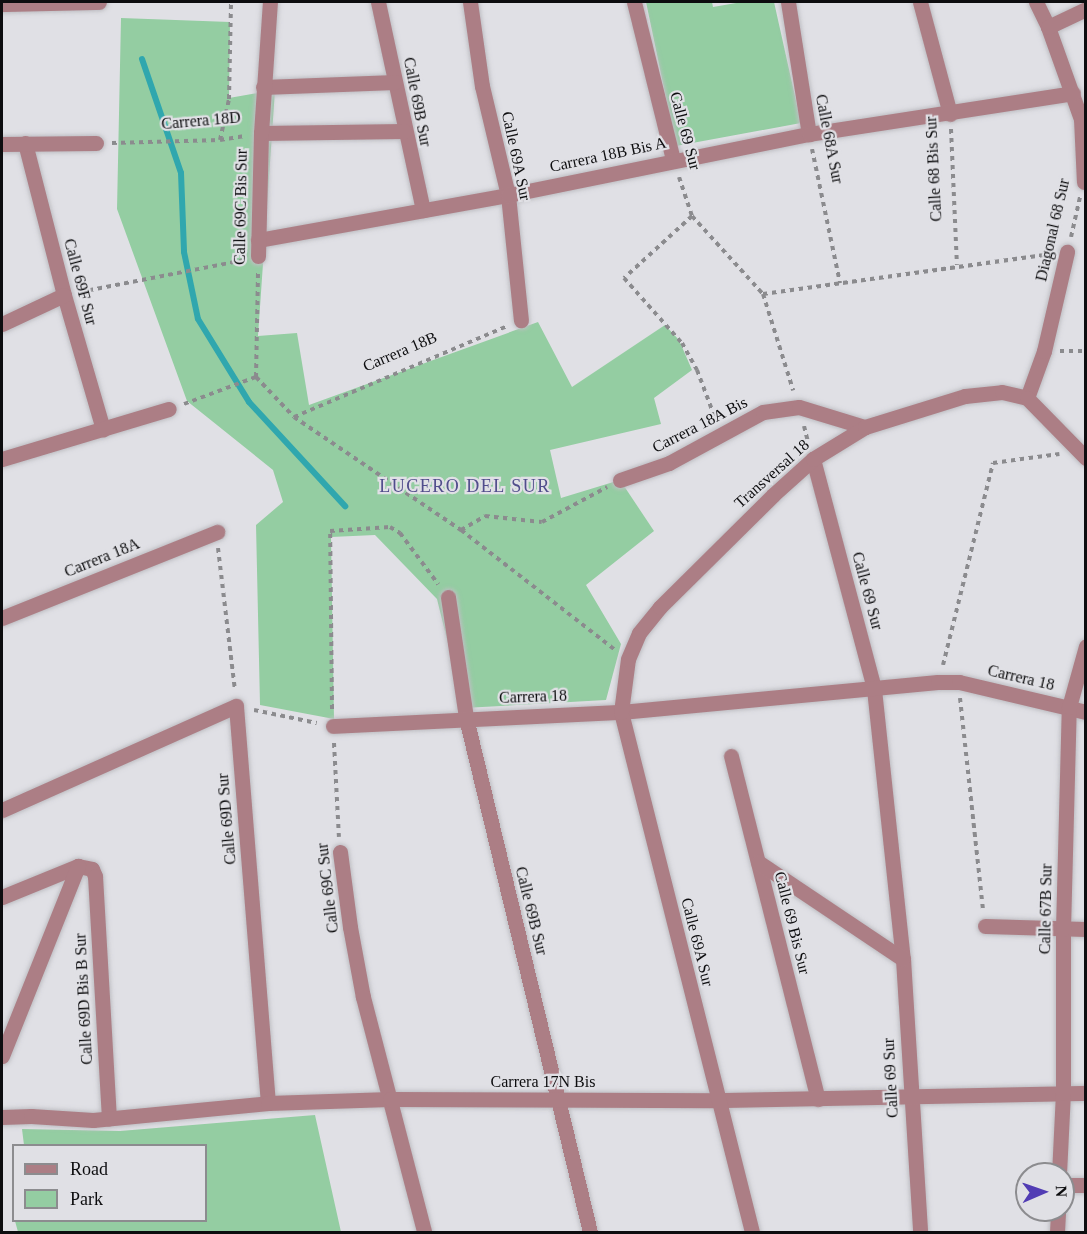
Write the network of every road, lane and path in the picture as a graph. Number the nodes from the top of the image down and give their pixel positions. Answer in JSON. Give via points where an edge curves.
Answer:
{"nodes":[{"id":1,"x":99,"y":2,"type":"edge"},
{"id":2,"x":231,"y":2,"type":"edge"},
{"id":3,"x":270,"y":2,"type":"edge"},
{"id":4,"x":378,"y":2,"type":"edge"},
{"id":5,"x":470,"y":2,"type":"edge"},
{"id":6,"x":634,"y":2,"type":"edge"},
{"id":7,"x":788,"y":2,"type":"edge"},
{"id":8,"x":920,"y":2,"type":"edge"},
{"id":9,"x":1036,"y":2,"type":"edge"},
{"id":10,"x":2,"y":4,"type":"edge"},
{"id":11,"x":1086,"y":9,"type":"edge"},
{"id":12,"x":1048,"y":27,"type":"junction"},
{"id":13,"x":395,"y":82,"type":"junction"},
{"id":14,"x":263,"y":87,"type":"junction"},
{"id":15,"x":1073,"y":93,"type":"junction"},
{"id":16,"x":950,"y":114,"type":"junction"},
{"id":17,"x":404,"y":131,"type":"junction"},
{"id":18,"x":261,"y":133,"type":"junction"},
{"id":19,"x":808,"y":134,"type":"junction"},
{"id":20,"x":220,"y":140,"type":"junction"},
{"id":21,"x":25,"y":143,"type":"junction"},
{"id":22,"x":96,"y":143,"type":"joint"},
{"id":23,"x":2,"y":144,"type":"edge"},
{"id":24,"x":673,"y":160,"type":"junction"},
{"id":25,"x":1084,"y":182,"type":"edge"},
{"id":26,"x":508,"y":195,"type":"junction"},
{"id":27,"x":423,"y":210,"type":"junction"},
{"id":28,"x":692,"y":216,"type":"junction"},
{"id":29,"x":258,"y":240,"type":"junction"},
{"id":30,"x":1067,"y":252,"type":"junction"},
{"id":31,"x":258,"y":256,"type":"junction"},
{"id":32,"x":957,"y":265,"type":"junction"},
{"id":33,"x":840,"y":283,"type":"junction"},
{"id":34,"x":764,"y":294,"type":"junction"},
{"id":35,"x":64,"y":295,"type":"junction"},
{"id":36,"x":521,"y":320,"type":"joint"},
{"id":37,"x":2,"y":324,"type":"edge"},
{"id":38,"x":1044,"y":351,"type":"junction"},
{"id":39,"x":1086,"y":351,"type":"edge"},
{"id":40,"x":254,"y":378,"type":"junction"},
{"id":41,"x":1027,"y":398,"type":"junction"},
{"id":42,"x":799,"y":407,"type":"junction"},
{"id":43,"x":169,"y":409,"type":"joint"},
{"id":44,"x":294,"y":417,"type":"junction"},
{"id":45,"x":865,"y":427,"type":"junction"},
{"id":46,"x":103,"y":429,"type":"junction"},
{"id":47,"x":721,"y":433,"type":"junction"},
{"id":48,"x":1081,"y":455,"type":"edge"},
{"id":49,"x":2,"y":459,"type":"edge"},
{"id":50,"x":813,"y":459,"type":"junction"},
{"id":51,"x":620,"y":480,"type":"joint"},
{"id":52,"x":461,"y":530,"type":"junction"},
{"id":53,"x":217,"y":532,"type":"joint"},
{"id":54,"x":448,"y":597,"type":"joint"},
{"id":55,"x":2,"y":618,"type":"edge"},
{"id":56,"x":1086,"y":646,"type":"edge"},
{"id":57,"x":628,"y":659,"type":"junction"},
{"id":58,"x":938,"y":682,"type":"junction"},
{"id":59,"x":959,"y":682,"type":"junction"},
{"id":60,"x":874,"y":689,"type":"junction"},
{"id":61,"x":236,"y":706,"type":"junction"},
{"id":62,"x":1069,"y":707,"type":"junction"},
{"id":63,"x":621,"y":712,"type":"junction"},
{"id":64,"x":1086,"y":712,"type":"edge"},
{"id":65,"x":466,"y":718,"type":"junction"},
{"id":66,"x":333,"y":726,"type":"junction"},
{"id":67,"x":731,"y":756,"type":"dead end"},
{"id":68,"x":2,"y":810,"type":"edge"},
{"id":69,"x":340,"y":852,"type":"joint"},
{"id":70,"x":758,"y":862,"type":"junction"},
{"id":71,"x":78,"y":866,"type":"junction"},
{"id":72,"x":2,"y":897,"type":"edge"},
{"id":73,"x":985,"y":926,"type":"joint"},
{"id":74,"x":1063,"y":929,"type":"junction"},
{"id":75,"x":1086,"y":929,"type":"edge"},
{"id":76,"x":903,"y":959,"type":"junction"},
{"id":77,"x":2,"y":1056,"type":"edge"},
{"id":78,"x":1063,"y":1093,"type":"junction"},
{"id":79,"x":1086,"y":1094,"type":"edge"},
{"id":80,"x":910,"y":1098,"type":"junction"},
{"id":81,"x":390,"y":1099,"type":"junction"},
{"id":82,"x":818,"y":1099,"type":"junction"},
{"id":83,"x":558,"y":1100,"type":"junction"},
{"id":84,"x":719,"y":1100,"type":"junction"},
{"id":85,"x":268,"y":1103,"type":"junction"},
{"id":86,"x":2,"y":1117,"type":"edge"},
{"id":87,"x":110,"y":1119,"type":"junction"},
{"id":88,"x":1060,"y":1162,"type":"edge"},
{"id":89,"x":424,"y":1233,"type":"edge"},
{"id":90,"x":590,"y":1233,"type":"edge"},
{"id":91,"x":752,"y":1233,"type":"edge"},
{"id":92,"x":920,"y":1233,"type":"edge"}],
"edges":[{"from":1,"to":10,"type":"street"},
{"from":2,"to":20,"type":"path","via":[[229,99]]},
{"from":3,"to":14,"type":"street","name":"Calle 69C Bis Sur"},
{"from":4,"to":13,"type":"street","name":"Calle 69B Sur"},
{"from":5,"to":26,"type":"street","name":"Calle 69A Sur","via":[[482,86]]},
{"from":6,"to":24,"type":"street","name":"Calle 69 Sur"},
{"from":7,"to":19,"type":"street","name":"Calle 68A Sur"},
{"from":8,"to":16,"type":"street","name":"Calle 68 Bis Sur"},
{"from":9,"to":12,"type":"street","name":"Diagonal 68 Sur"},
{"from":11,"to":12,"type":"street"},
{"from":12,"to":15,"type":"street","name":"Diagonal 68 Sur"},
{"from":13,"to":14,"type":"street"},
{"from":13,"to":17,"type":"street","name":"Calle 69B Sur"},
{"from":14,"to":18,"type":"street","name":"Calle 69C Bis Sur"},
{"from":15,"to":16,"type":"street","name":"Carrera 18B Bis A"},
{"from":15,"to":25,"type":"street","name":"Diagonal 68 Sur","via":[[1081,119]]},
{"from":16,"to":19,"type":"street","name":"Carrera 18B Bis A"},
{"from":16,"to":32,"type":"path","name":"Calle 68 Bis Sur"},
{"from":17,"to":18,"type":"street","name":"Carrera 18D"},
{"from":17,"to":27,"type":"street","name":"Calle 69B Sur"},
{"from":18,"to":20,"type":"path","name":"Carrera 18D"},
{"from":18,"to":29,"type":"street","name":"Calle 69C Bis Sur"},
{"from":19,"to":24,"type":"street","name":"Carrera 18B Bis A"},
{"from":19,"to":33,"type":"path","name":"Calle 68A Sur"},
{"from":20,"to":22,"type":"path","name":"Carrera 18D"},
{"from":21,"to":22,"type":"street"},
{"from":21,"to":23,"type":"street"},
{"from":21,"to":35,"type":"street","name":"Calle 69F Sur"},
{"from":24,"to":26,"type":"street","name":"Carrera 18B Bis A"},
{"from":24,"to":28,"type":"path","name":"Calle 69 Sur"},
{"from":25,"to":30,"type":"path","name":"Diagonal 68 Sur"},
{"from":26,"to":27,"type":"street","name":"Carrera 18B Bis A"},
{"from":26,"to":36,"type":"street","name":"Calle 69A Sur"},
{"from":27,"to":29,"type":"street","name":"Carrera 18B Bis A"},
{"from":28,"to":34,"type":"path","name":"Calle 69 Sur"},
{"from":28,"to":47,"type":"path","via":[[624,278],[682,343],[697,370]]},
{"from":29,"to":31,"type":"street","name":"Calle 69C Bis Sur"},
{"from":30,"to":32,"type":"path"},
{"from":30,"to":38,"type":"street","name":"Diagonal 68 Sur"},
{"from":31,"to":35,"type":"path"},
{"from":31,"to":40,"type":"path","name":"Calle 69C Bis Sur"},
{"from":32,"to":33,"type":"path"},
{"from":33,"to":34,"type":"path"},
{"from":34,"to":42,"type":"path","name":"Calle 69 Sur"},
{"from":35,"to":37,"type":"street"},
{"from":35,"to":46,"type":"street","name":"Calle 69F Sur"},
{"from":36,"to":44,"type":"path","name":"Carrera 18B"},
{"from":38,"to":39,"type":"path"},
{"from":38,"to":41,"type":"street","name":"Diagonal 68 Sur"},
{"from":40,"to":43,"type":"path"},
{"from":40,"to":44,"type":"path"},
{"from":41,"to":45,"type":"street","name":"Transversal 18","via":[[1002,392],[965,396]]},
{"from":41,"to":48,"type":"street"},
{"from":42,"to":45,"type":"street","name":"Carrera 18A Bis"},
{"from":42,"to":47,"type":"street","name":"Carrera 18A Bis","via":[[764,412]]},
{"from":42,"to":50,"type":"path","name":"Calle 69 Sur"},
{"from":43,"to":46,"type":"street"},
{"from":44,"to":52,"type":"path"},
{"from":45,"to":50,"type":"street","name":"Transversal 18"},
{"from":46,"to":49,"type":"street"},
{"from":47,"to":51,"type":"street","name":"Carrera 18A Bis","via":[[669,463]]},
{"from":48,"to":58,"type":"path","via":[[993,463]]},
{"from":50,"to":57,"type":"street","name":"Transversal 18","via":[[660,607],[639,633]]},
{"from":50,"to":60,"type":"street","name":"Calle 69 Sur"},
{"from":51,"to":52,"type":"path","via":[[542,522],[485,516]]},
{"from":52,"to":57,"type":"path"},
{"from":53,"to":55,"type":"street","name":"Carrera 18A"},
{"from":53,"to":61,"type":"path"},
{"from":54,"to":65,"type":"street","name":"Calle 69B Sur"},
{"from":54,"to":66,"type":"path","name":"Calle 69C Sur","via":[[400,533],[390,527],[330,531]]},
{"from":56,"to":62,"type":"street","name":"Calle 67B Sur"},
{"from":57,"to":63,"type":"street","name":"Calle 69A Sur"},
{"from":58,"to":59,"type":"street","name":"Carrera 18"},
{"from":58,"to":60,"type":"street","name":"Carrera 18"},
{"from":59,"to":62,"type":"street","name":"Carrera 18"},
{"from":59,"to":73,"type":"path"},
{"from":60,"to":63,"type":"street","name":"Carrera 18"},
{"from":60,"to":76,"type":"street","name":"Calle 69 Sur"},
{"from":61,"to":66,"type":"path"},
{"from":61,"to":68,"type":"street"},
{"from":61,"to":85,"type":"street","name":"Calle 69D Sur"},
{"from":62,"to":64,"type":"street","name":"Carrera 18"},
{"from":62,"to":74,"type":"street","name":"Calle 67B Sur"},
{"from":63,"to":65,"type":"street","name":"Carrera 18"},
{"from":63,"to":84,"type":"street","name":"Calle 69A Sur"},
{"from":65,"to":66,"type":"street","name":"Carrera 18"},
{"from":65,"to":83,"type":"street","name":"Calle 69B Sur"},
{"from":66,"to":69,"type":"path","name":"Calle 69C Sur"},
{"from":67,"to":70,"type":"street","name":"Calle 69 Bis Sur"},
{"from":69,"to":81,"type":"street","name":"Calle 69C Sur","via":[[356,963]]},
{"from":70,"to":76,"type":"street"},
{"from":70,"to":82,"type":"street","name":"Calle 69 Bis Sur"},
{"from":71,"to":72,"type":"street"},
{"from":71,"to":77,"type":"street"},
{"from":71,"to":87,"type":"street","name":"Calle 69D Bis B Sur","via":[[92,869],[95,876]]},
{"from":73,"to":74,"type":"street"},
{"from":74,"to":75,"type":"street"},
{"from":74,"to":78,"type":"street","name":"Calle 67B Sur"},
{"from":76,"to":80,"type":"street","name":"Calle 69 Sur"},
{"from":78,"to":79,"type":"street","name":"Carrera 17N Bis"},
{"from":78,"to":80,"type":"street","name":"Carrera 17N Bis"},
{"from":78,"to":88,"type":"street","name":"Calle 67B Sur"},
{"from":80,"to":82,"type":"street","name":"Carrera 17N Bis"},
{"from":80,"to":92,"type":"street","name":"Calle 69 Sur"},
{"from":81,"to":83,"type":"street","name":"Carrera 17N Bis"},
{"from":81,"to":85,"type":"street","name":"Carrera 17N Bis"},
{"from":81,"to":89,"type":"street","name":"Calle 69C Sur"},
{"from":82,"to":84,"type":"street","name":"Carrera 17N Bis"},
{"from":83,"to":84,"type":"street","name":"Carrera 17N Bis"},
{"from":83,"to":90,"type":"street","name":"Calle 69B Sur"},
{"from":84,"to":91,"type":"street","name":"Calle 69A Sur"},
{"from":85,"to":87,"type":"street","name":"Carrera 17N Bis"},
{"from":86,"to":87,"type":"street","name":"Carrera 17N Bis"}]}
